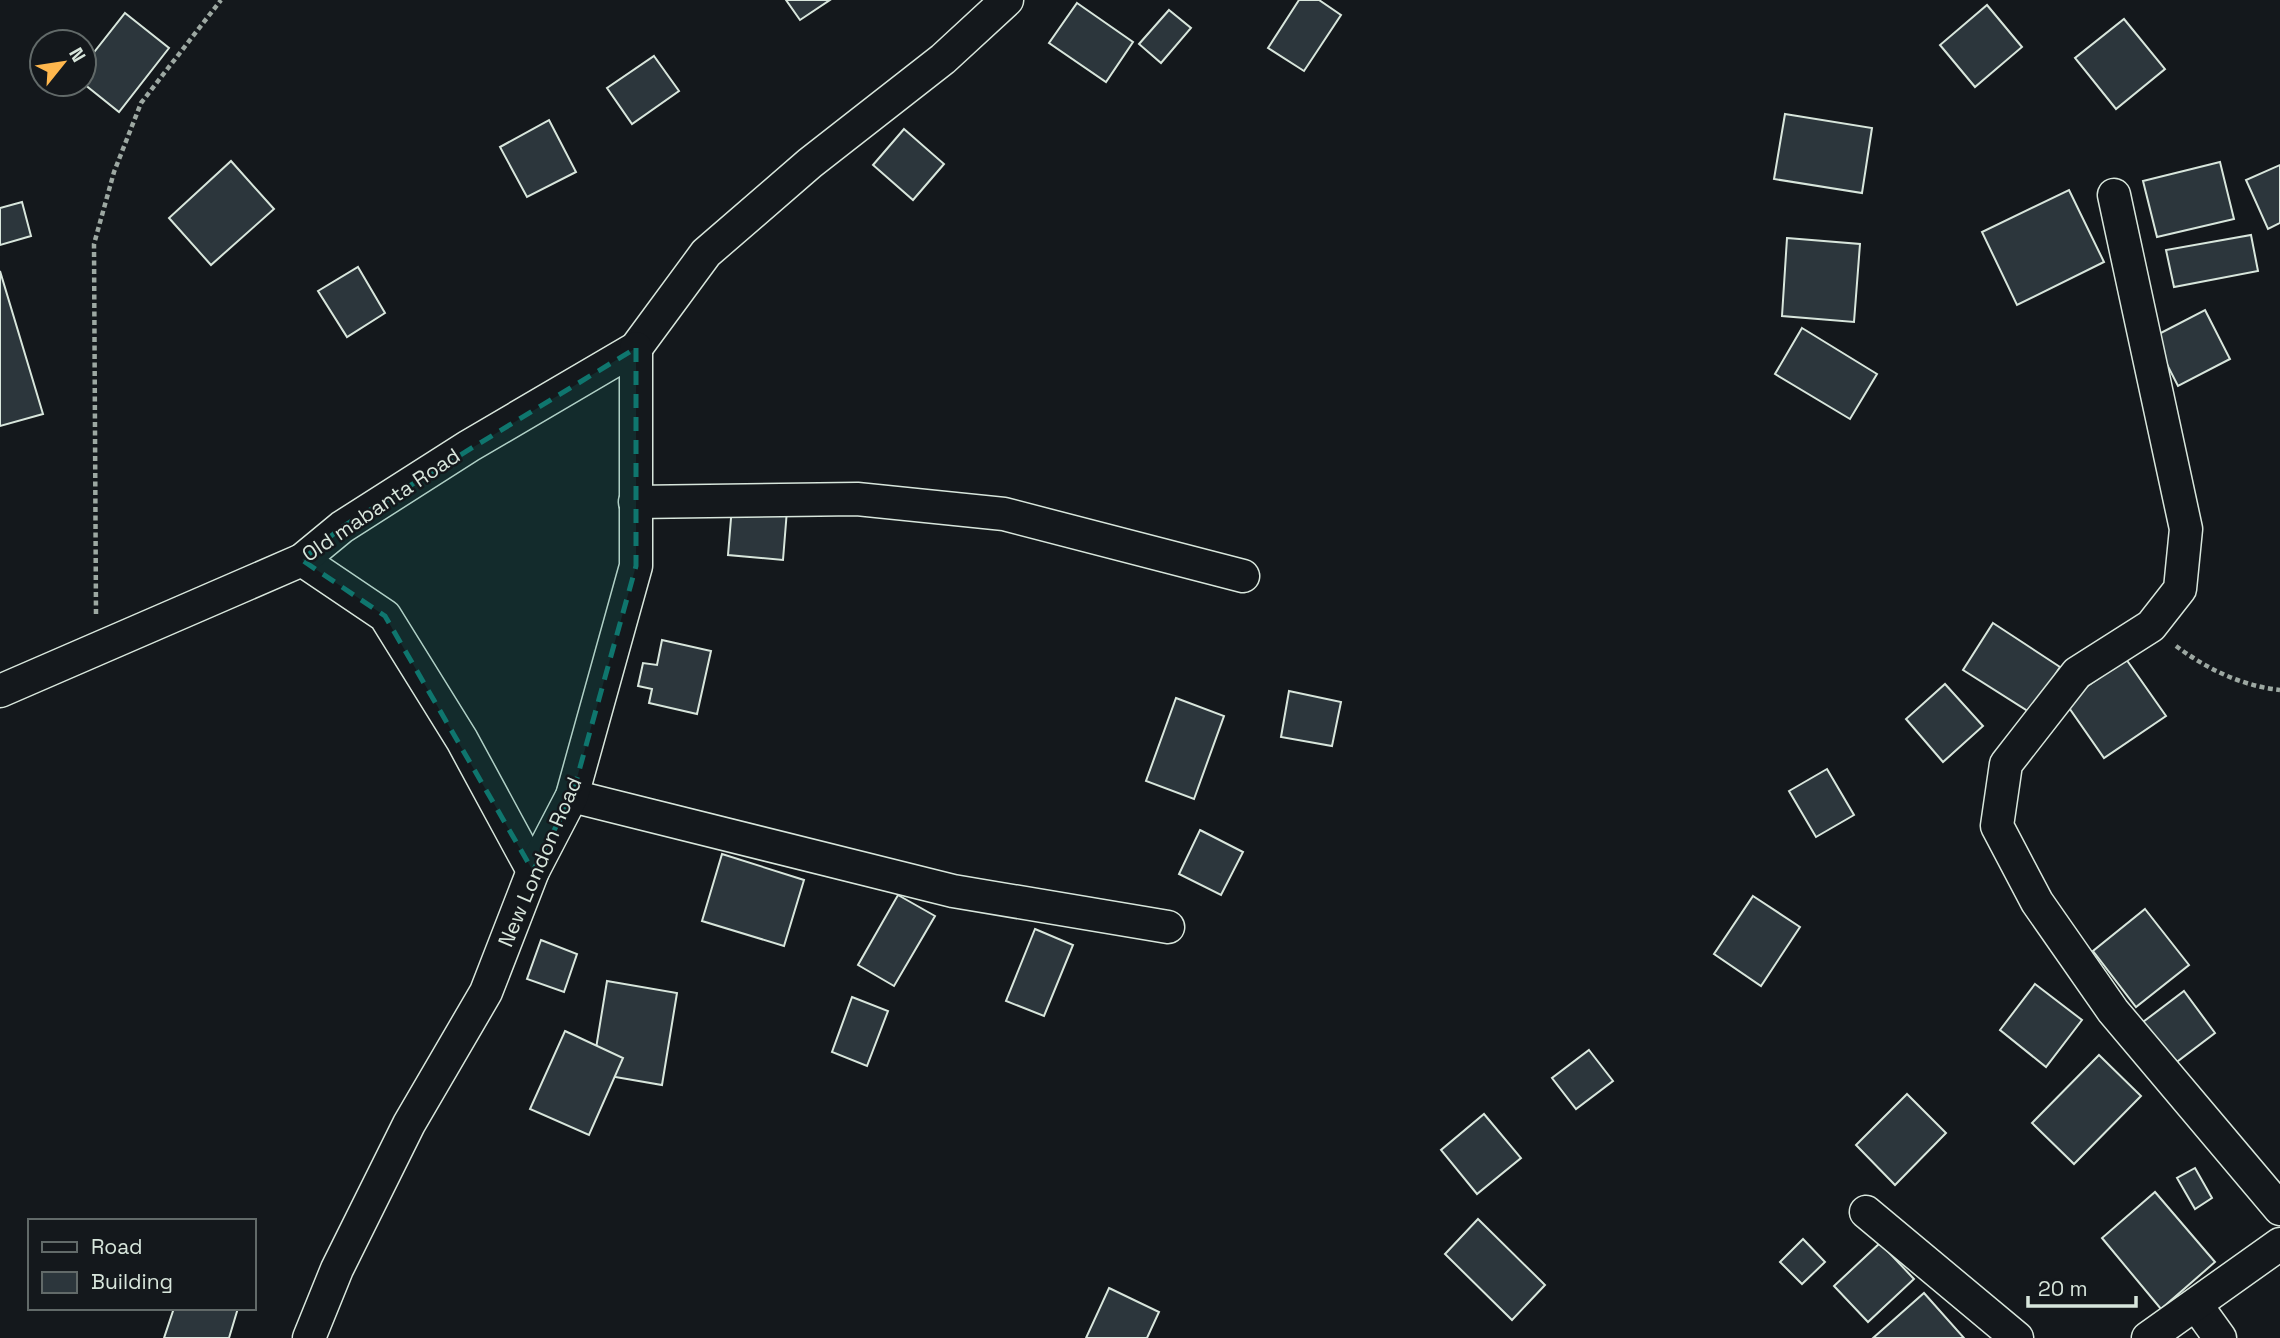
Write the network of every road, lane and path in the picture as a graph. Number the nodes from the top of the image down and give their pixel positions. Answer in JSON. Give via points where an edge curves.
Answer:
{"nodes":[{"id":1,"x":221,"y":0,"type":"edge"},
{"id":2,"x":1007,"y":0,"type":"edge"},
{"id":3,"x":2114,"y":195,"type":"dead end"},
{"id":4,"x":636,"y":348,"type":"junction"},
{"id":5,"x":635,"y":502,"type":"junction"},
{"id":6,"x":302,"y":560,"type":"junction"},
{"id":7,"x":1243,"y":576,"type":"dead end"},
{"id":8,"x":2151,"y":626,"type":"junction"},
{"id":9,"x":96,"y":648,"type":"junction"},
{"id":10,"x":2280,"y":690,"type":"edge"},
{"id":11,"x":0,"y":691,"type":"edge"},
{"id":12,"x":572,"y":796,"type":"junction"},
{"id":13,"x":533,"y":871,"type":"junction"},
{"id":14,"x":1168,"y":927,"type":"dead end"},
{"id":15,"x":2280,"y":1209,"type":"edge"},
{"id":16,"x":1866,"y":1212,"type":"dead end"},
{"id":17,"x":2280,"y":1244,"type":"edge"},
{"id":18,"x":2197,"y":1306,"type":"junction"},
{"id":19,"x":310,"y":1338,"type":"edge"},
{"id":20,"x":2017,"y":1338,"type":"edge"},
{"id":21,"x":2148,"y":1338,"type":"edge"},
{"id":22,"x":2220,"y":1338,"type":"edge"}],
"edges":[{"from":1,"to":9,"type":"path","via":[[141,103],[114,172],[94,244]]},
{"from":2,"to":4,"type":"street","via":[[943,59],[810,163],[706,253]]},
{"from":3,"to":8,"type":"street","via":[[2186,530],[2180,589]]},
{"from":4,"to":5,"type":"street","name":"New London Road"},
{"from":4,"to":6,"type":"street","name":"Old mabanta Road","via":[[457,453],[342,527]]},
{"from":5,"to":7,"type":"street","via":[[857,499],[1004,514]]},
{"from":5,"to":12,"type":"street","name":"New London Road","via":[[636,566]]},
{"from":6,"to":9,"type":"street","name":"Old mabanta Road"},
{"from":6,"to":13,"type":"street","via":[[385,616],[462,740]]},
{"from":8,"to":10,"type":"path","via":[[2196,662],[2253,687]]},
{"from":8,"to":15,"type":"street","via":[[2077,673],[2006,764],[1997,826],[2038,902],[2113,1011]]},
{"from":9,"to":11,"type":"street","name":"Old mabanta Road"},
{"from":12,"to":13,"type":"street","name":"New London Road"},
{"from":12,"to":14,"type":"street","via":[[953,891]]},
{"from":13,"to":19,"type":"street","name":"New London Road","via":[[486,992],[409,1124],[337,1269]]},
{"from":16,"to":20,"type":"street"},
{"from":17,"to":18,"type":"street"},
{"from":18,"to":21,"type":"street"},
{"from":18,"to":22,"type":"street"}]}
